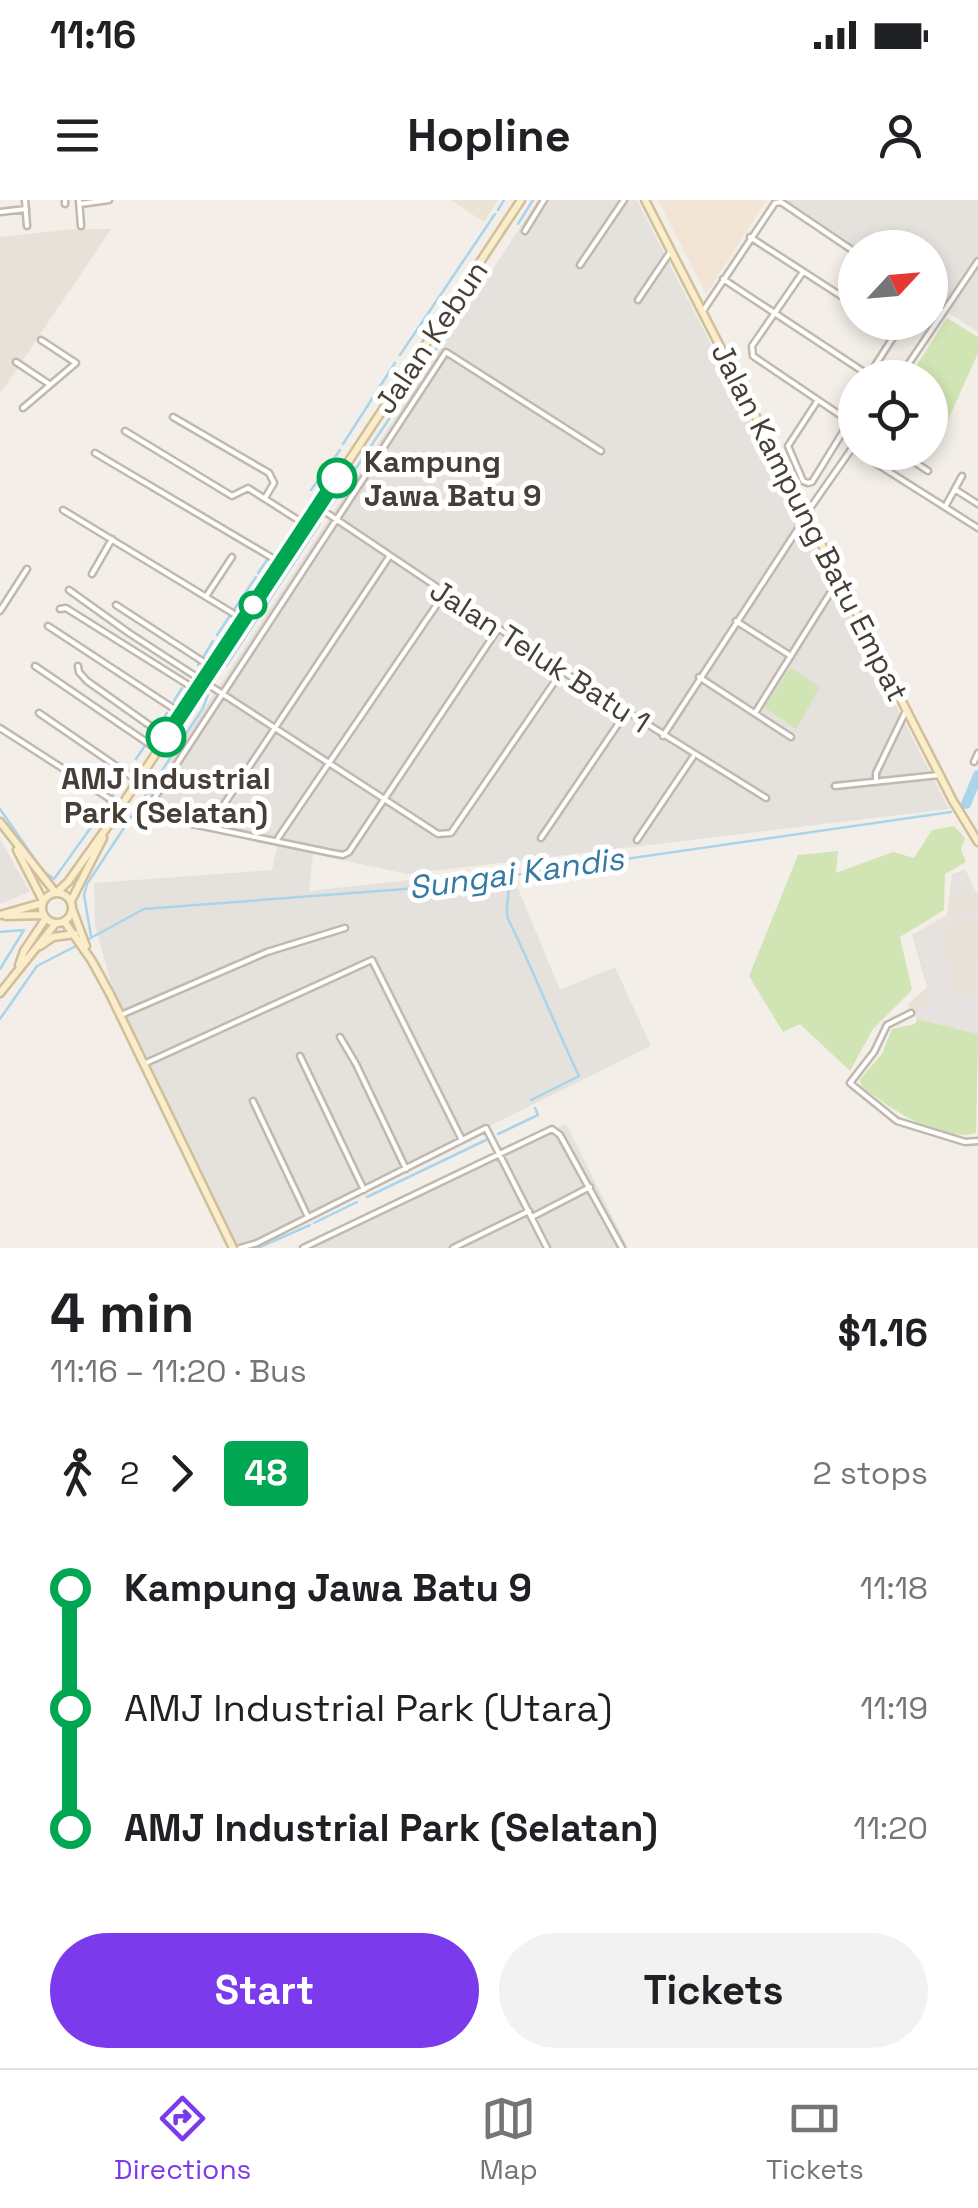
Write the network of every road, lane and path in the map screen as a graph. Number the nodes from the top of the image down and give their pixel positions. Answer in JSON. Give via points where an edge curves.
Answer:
{"nodes":[{"id":1,"x":25,"y":200,"type":"edge"},
{"id":2,"x":109,"y":200,"type":"edge"},
{"id":3,"x":521,"y":200,"type":"edge"},
{"id":4,"x":544,"y":200,"type":"edge"},
{"id":5,"x":624,"y":200,"type":"edge"},
{"id":6,"x":645,"y":200,"type":"edge"},
{"id":7,"x":79,"y":202,"type":"edge"},
{"id":8,"x":26,"y":209,"type":"junction"},
{"id":9,"x":0,"y":212,"type":"edge"},
{"id":10,"x":27,"y":226,"type":"dead end"},
{"id":11,"x":82,"y":226,"type":"dead end"},
{"id":12,"x":525,"y":230,"type":"dead end"},
{"id":13,"x":750,"y":237,"type":"junction"},
{"id":14,"x":838,"y":241,"type":"edge"},
{"id":15,"x":671,"y":251,"type":"junction"},
{"id":16,"x":978,"y":261,"type":"edge"},
{"id":17,"x":580,"y":265,"type":"dead end"},
{"id":18,"x":803,"y":272,"type":"junction"},
{"id":19,"x":724,"y":280,"type":"junction"},
{"id":20,"x":838,"y":295,"type":"edge"},
{"id":21,"x":638,"y":300,"type":"dead end"},
{"id":22,"x":948,"y":304,"type":"edge"},
{"id":23,"x":702,"y":312,"type":"junction"},
{"id":24,"x":775,"y":313,"type":"junction"},
{"id":25,"x":41,"y":340,"type":"dead end"},
{"id":26,"x":847,"y":360,"type":"edge"},
{"id":27,"x":16,"y":362,"type":"dead end"},
{"id":28,"x":48,"y":384,"type":"junction"},
{"id":29,"x":818,"y":400,"type":"junction"},
{"id":30,"x":23,"y":408,"type":"dead end"},
{"id":31,"x":172,"y":417,"type":"dead end"},
{"id":32,"x":125,"y":432,"type":"dead end"},
{"id":33,"x":602,"y":451,"type":"dead end"},
{"id":34,"x":96,"y":453,"type":"dead end"},
{"id":35,"x":839,"y":470,"type":"edge"},
{"id":36,"x":887,"y":470,"type":"edge"},
{"id":37,"x":962,"y":476,"type":"dead end"},
{"id":38,"x":956,"y":490,"type":"junction"},
{"id":39,"x":265,"y":498,"type":"junction"},
{"id":40,"x":978,"y":504,"type":"edge"},
{"id":41,"x":318,"y":507,"type":"junction"},
{"id":42,"x":944,"y":507,"type":"junction"},
{"id":43,"x":63,"y":510,"type":"dead end"},
{"id":44,"x":806,"y":515,"type":"junction"},
{"id":45,"x":336,"y":520,"type":"junction"},
{"id":46,"x":306,"y":525,"type":"junction"},
{"id":47,"x":978,"y":528,"type":"edge"},
{"id":48,"x":112,"y":539,"type":"junction"},
{"id":49,"x":232,"y":557,"type":"dead end"},
{"id":50,"x":389,"y":557,"type":"junction"},
{"id":51,"x":281,"y":562,"type":"junction"},
{"id":52,"x":27,"y":568,"type":"dead end"},
{"id":53,"x":92,"y":574,"type":"dead end"},
{"id":54,"x":839,"y":579,"type":"junction"},
{"id":55,"x":70,"y":590,"type":"dead end"},
{"id":56,"x":444,"y":594,"type":"junction"},
{"id":57,"x":206,"y":596,"type":"junction"},
{"id":58,"x":116,"y":604,"type":"dead end"},
{"id":59,"x":60,"y":609,"type":"dead end"},
{"id":60,"x":0,"y":611,"type":"edge"},
{"id":61,"x":244,"y":620,"type":"junction"},
{"id":62,"x":736,"y":621,"type":"junction"},
{"id":63,"x":48,"y":626,"type":"dead end"},
{"id":64,"x":498,"y":629,"type":"junction"},
{"id":65,"x":792,"y":656,"type":"junction"},
{"id":66,"x":35,"y":666,"type":"dead end"},
{"id":67,"x":78,"y":666,"type":"dead end"},
{"id":68,"x":213,"y":668,"type":"junction"},
{"id":69,"x":562,"y":671,"type":"junction"},
{"id":70,"x":699,"y":678,"type":"junction"},
{"id":71,"x":204,"y":681,"type":"junction"},
{"id":72,"x":198,"y":692,"type":"junction"},
{"id":73,"x":223,"y":693,"type":"junction"},
{"id":74,"x":906,"y":710,"type":"junction"},
{"id":75,"x":626,"y":712,"type":"junction"},
{"id":76,"x":39,"y":713,"type":"dead end"},
{"id":77,"x":182,"y":714,"type":"junction"},
{"id":78,"x":755,"y":714,"type":"junction"},
{"id":79,"x":275,"y":727,"type":"junction"},
{"id":80,"x":0,"y":728,"type":"edge"},
{"id":81,"x":663,"y":736,"type":"junction"},
{"id":82,"x":166,"y":737,"type":"junction"},
{"id":83,"x":792,"y":737,"type":"dead end"},
{"id":84,"x":158,"y":750,"type":"junction"},
{"id":85,"x":978,"y":753,"type":"edge"},
{"id":86,"x":694,"y":755,"type":"junction"},
{"id":87,"x":328,"y":762,"type":"junction"},
{"id":88,"x":974,"y":762,"type":"dead end"},
{"id":89,"x":940,"y":775,"type":"junction"},
{"id":90,"x":138,"y":781,"type":"junction"},
{"id":91,"x":876,"y":782,"type":"junction"},
{"id":92,"x":835,"y":786,"type":"dead end"},
{"id":93,"x":383,"y":798,"type":"junction"},
{"id":94,"x":766,"y":798,"type":"dead end"},
{"id":95,"x":121,"y":806,"type":"junction"},
{"id":96,"x":0,"y":822,"type":"edge"},
{"id":97,"x":110,"y":824,"type":"junction"},
{"id":98,"x":209,"y":827,"type":"junction"},
{"id":99,"x":10,"y":835,"type":"junction"},
{"id":100,"x":541,"y":838,"type":"dead end"},
{"id":101,"x":277,"y":840,"type":"junction"},
{"id":102,"x":637,"y":840,"type":"dead end"},
{"id":103,"x":978,"y":842,"type":"edge"},
{"id":104,"x":56,"y":892,"type":"junction"},
{"id":105,"x":43,"y":902,"type":"junction"},
{"id":106,"x":72,"y":905,"type":"junction"},
{"id":107,"x":0,"y":916,"type":"edge"},
{"id":108,"x":20,"y":917,"type":"junction"},
{"id":109,"x":45,"y":917,"type":"junction"},
{"id":110,"x":60,"y":922,"type":"junction"},
{"id":111,"x":345,"y":928,"type":"dead end"},
{"id":112,"x":75,"y":934,"type":"junction"},
{"id":113,"x":32,"y":936,"type":"junction"},
{"id":114,"x":28,"y":957,"type":"junction"},
{"id":115,"x":92,"y":961,"type":"junction"},
{"id":116,"x":18,"y":966,"type":"junction"},
{"id":117,"x":0,"y":993,"type":"edge"},
{"id":118,"x":911,"y":1013,"type":"dead end"},
{"id":119,"x":120,"y":1015,"type":"junction"},
{"id":120,"x":340,"y":1037,"type":"dead end"},
{"id":121,"x":300,"y":1056,"type":"dead end"},
{"id":122,"x":144,"y":1064,"type":"junction"},
{"id":123,"x":253,"y":1102,"type":"dead end"},
{"id":124,"x":462,"y":1140,"type":"junction"},
{"id":125,"x":978,"y":1140,"type":"edge"},
{"id":126,"x":499,"y":1153,"type":"junction"},
{"id":127,"x":406,"y":1168,"type":"junction"},
{"id":128,"x":590,"y":1187,"type":"junction"},
{"id":129,"x":364,"y":1190,"type":"junction"},
{"id":130,"x":530,"y":1214,"type":"junction"},
{"id":131,"x":308,"y":1218,"type":"junction"},
{"id":132,"x":465,"y":1245,"type":"edge"},
{"id":133,"x":236,"y":1248,"type":"edge"},
{"id":134,"x":302,"y":1248,"type":"edge"},
{"id":135,"x":453,"y":1248,"type":"edge"},
{"id":136,"x":547,"y":1248,"type":"edge"},
{"id":137,"x":622,"y":1248,"type":"edge"}],
"edges":[{"from":1,"to":8,"type":"street"},
{"from":2,"to":7,"type":"street"},
{"from":3,"to":41,"type":"main road","name":"Jalan Kebun"},
{"from":4,"to":12,"type":"street"},
{"from":5,"to":17,"type":"street"},
{"from":6,"to":15,"type":"main road","name":"Jalan Kampung Batu Empat"},
{"from":7,"to":11,"type":"street"},
{"from":8,"to":9,"type":"street"},
{"from":8,"to":10,"type":"street"},
{"from":13,"to":14,"type":"street","via":[[781,202]]},
{"from":13,"to":18,"type":"street"},
{"from":13,"to":19,"type":"street"},
{"from":15,"to":21,"type":"street"},
{"from":15,"to":23,"type":"main road","name":"Jalan Kampung Batu Empat"},
{"from":16,"to":22,"type":"street"},
{"from":18,"to":20,"type":"street"},
{"from":18,"to":24,"type":"street"},
{"from":19,"to":23,"type":"street"},
{"from":19,"to":24,"type":"street"},
{"from":23,"to":44,"type":"main road","name":"Jalan Kampung Batu Empat"},
{"from":24,"to":26,"type":"street"},
{"from":24,"to":29,"type":"street","via":[[752,346],[753,356]]},
{"from":25,"to":28,"type":"street","via":[[76,363]]},
{"from":27,"to":28,"type":"street"},
{"from":28,"to":30,"type":"street"},
{"from":29,"to":29,"type":"street","via":[[788,446],[804,481],[812,482],[849,422]]},
{"from":31,"to":39,"type":"street","via":[[268,473],[274,483]]},
{"from":32,"to":39,"type":"street","via":[[232,496],[248,488]]},
{"from":33,"to":45,"type":"street","via":[[446,352]]},
{"from":34,"to":51,"type":"street"},
{"from":35,"to":44,"type":"street"},
{"from":36,"to":42,"type":"street"},
{"from":37,"to":38,"type":"street"},
{"from":38,"to":40,"type":"street"},
{"from":38,"to":42,"type":"street"},
{"from":39,"to":46,"type":"street"},
{"from":41,"to":45,"type":"street","name":"Jalan Teluk Batu 1"},
{"from":41,"to":46,"type":"main road","name":"Jalan Kebun"},
{"from":42,"to":47,"type":"street"},
{"from":43,"to":48,"type":"street"},
{"from":44,"to":54,"type":"main road","name":"Jalan Kampung Batu Empat"},
{"from":44,"to":62,"type":"street"},
{"from":45,"to":50,"type":"street","name":"Jalan Teluk Batu 1"},
{"from":45,"to":73,"type":"street"},
{"from":46,"to":51,"type":"main road","name":"Jalan Kebun"},
{"from":48,"to":53,"type":"street"},
{"from":48,"to":57,"type":"street"},
{"from":49,"to":57,"type":"street"},
{"from":50,"to":56,"type":"street","name":"Jalan Teluk Batu 1"},
{"from":50,"to":79,"type":"street"},
{"from":51,"to":61,"type":"main road","name":"Jalan Kebun"},
{"from":52,"to":60,"type":"street"},
{"from":54,"to":65,"type":"street"},
{"from":54,"to":74,"type":"main road","name":"Jalan Kampung Batu Empat"},
{"from":55,"to":71,"type":"street"},
{"from":56,"to":64,"type":"street","name":"Jalan Teluk Batu 1"},
{"from":56,"to":87,"type":"street"},
{"from":57,"to":61,"type":"street"},
{"from":58,"to":68,"type":"street"},
{"from":59,"to":72,"type":"street","via":[[108,632]]},
{"from":61,"to":68,"type":"main road","name":"Jalan Kebun"},
{"from":62,"to":65,"type":"street"},
{"from":62,"to":70,"type":"street"},
{"from":63,"to":77,"type":"street"},
{"from":64,"to":69,"type":"street","name":"Jalan Teluk Batu 1"},
{"from":64,"to":93,"type":"street"},
{"from":65,"to":78,"type":"street"},
{"from":66,"to":84,"type":"street"},
{"from":67,"to":82,"type":"street","via":[[88,681]]},
{"from":68,"to":71,"type":"main road","name":"Jalan Kebun"},
{"from":69,"to":75,"type":"street","name":"Jalan Teluk Batu 1"},
{"from":69,"to":93,"type":"street","via":[[451,833],[438,834]]},
{"from":70,"to":78,"type":"street"},
{"from":70,"to":81,"type":"street"},
{"from":71,"to":72,"type":"main road","name":"Jalan Kebun"},
{"from":71,"to":73,"type":"street"},
{"from":72,"to":77,"type":"main road","name":"Jalan Kebun"},
{"from":73,"to":79,"type":"street"},
{"from":73,"to":98,"type":"street","via":[[146,811]]},
{"from":74,"to":89,"type":"main road","name":"Jalan Kampung Batu Empat"},
{"from":74,"to":91,"type":"street"},
{"from":75,"to":81,"type":"street","name":"Jalan Teluk Batu 1"},
{"from":75,"to":100,"type":"street"},
{"from":76,"to":90,"type":"street"},
{"from":77,"to":82,"type":"main road","name":"Jalan Kebun"},
{"from":78,"to":83,"type":"street"},
{"from":79,"to":87,"type":"street"},
{"from":79,"to":98,"type":"street"},
{"from":80,"to":95,"type":"street"},
{"from":81,"to":86,"type":"street","name":"Jalan Teluk Batu 1"},
{"from":82,"to":84,"type":"main road","name":"Jalan Kebun"},
{"from":84,"to":90,"type":"main road","name":"Jalan Kebun"},
{"from":85,"to":88,"type":"street"},
{"from":86,"to":94,"type":"street","name":"Jalan Teluk Batu 1"},
{"from":86,"to":102,"type":"street"},
{"from":87,"to":93,"type":"street"},
{"from":87,"to":101,"type":"street"},
{"from":89,"to":91,"type":"street"},
{"from":89,"to":103,"type":"main road","name":"Jalan Kampung Batu Empat"},
{"from":90,"to":95,"type":"main road","name":"Jalan Kebun"},
{"from":91,"to":92,"type":"street"},
{"from":93,"to":101,"type":"street","via":[[343,855]]},
{"from":95,"to":97,"type":"main road","name":"Jalan Kebun"},
{"from":96,"to":99,"type":"main road"},
{"from":97,"to":104,"type":"main road","name":"Jalan Kebun"},
{"from":97,"to":106,"type":"main road","name":"Jalan Kebun"},
{"from":98,"to":101,"type":"street"},
{"from":99,"to":104,"type":"main road"},
{"from":99,"to":105,"type":"main road"},
{"from":104,"to":105,"type":"main road","name":"Jalan Kebun"},
{"from":104,"to":106,"type":"main road"},
{"from":105,"to":107,"type":"main road"},
{"from":105,"to":109,"type":"main road"},
{"from":106,"to":110,"type":"main road","name":"Jalan Kebun"},
{"from":106,"to":115,"type":"main road"},
{"from":107,"to":108,"type":"main road"},
{"from":108,"to":109,"type":"main road"},
{"from":108,"to":113,"type":"main road"},
{"from":109,"to":110,"type":"main road"},
{"from":109,"to":113,"type":"main road"},
{"from":110,"to":112,"type":"main road"},
{"from":110,"to":114,"type":"main road"},
{"from":111,"to":119,"type":"street","via":[[267,952]]},
{"from":112,"to":114,"type":"main road","via":[[53,937]]},
{"from":112,"to":115,"type":"main road"},
{"from":113,"to":116,"type":"main road"},
{"from":114,"to":116,"type":"main road"},
{"from":115,"to":119,"type":"main road"},
{"from":116,"to":117,"type":"main road"},
{"from":118,"to":125,"type":"street","via":[[887,1025],[850,1084],[896,1121]]},
{"from":119,"to":122,"type":"main road"},
{"from":120,"to":127,"type":"street"},
{"from":121,"to":129,"type":"street"},
{"from":122,"to":124,"type":"street","via":[[372,960]]},
{"from":122,"to":133,"type":"main road"},
{"from":123,"to":131,"type":"street"},
{"from":124,"to":126,"type":"street","via":[[486,1128]]},
{"from":124,"to":127,"type":"street"},
{"from":126,"to":128,"type":"street","via":[[552,1129]]},
{"from":126,"to":130,"type":"street"},
{"from":126,"to":134,"type":"street"},
{"from":127,"to":129,"type":"street"},
{"from":128,"to":130,"type":"street"},
{"from":128,"to":137,"type":"street"},
{"from":129,"to":131,"type":"street"},
{"from":130,"to":132,"type":"street"},
{"from":130,"to":136,"type":"street"},
{"from":131,"to":133,"type":"street"},
{"from":132,"to":135,"type":"street"}]}
